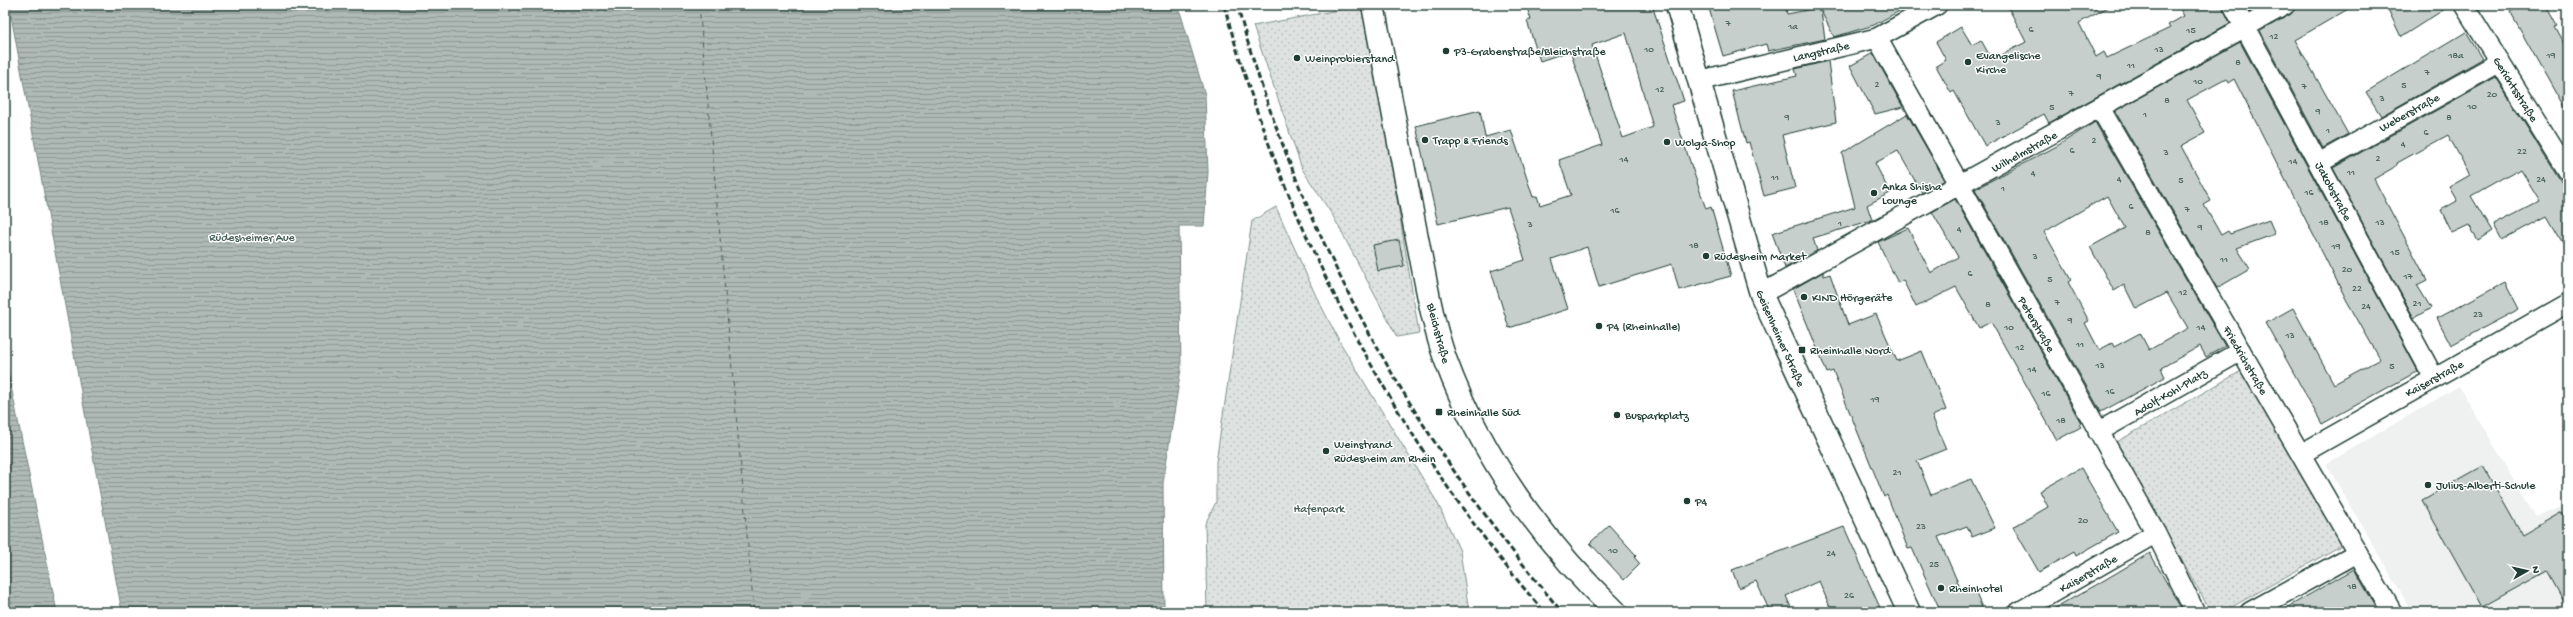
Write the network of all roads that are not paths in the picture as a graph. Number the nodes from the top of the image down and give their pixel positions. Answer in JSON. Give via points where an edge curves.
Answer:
{"nodes":[{"id":1,"x":1373,"y":5,"type":"edge"},
{"id":2,"x":1677,"y":5,"type":"edge"},
{"id":3,"x":2233,"y":5,"type":"edge"},
{"id":4,"x":2285,"y":5,"type":"edge"},
{"id":5,"x":2464,"y":5,"type":"edge"},
{"id":6,"x":1930,"y":7,"type":"edge"},
{"id":7,"x":2244,"y":26,"type":"junction"},
{"id":8,"x":1877,"y":38,"type":"junction"},
{"id":9,"x":2500,"y":62,"type":"junction"},
{"id":10,"x":1698,"y":80,"type":"junction"},
{"id":11,"x":2100,"y":108,"type":"junction"},
{"id":12,"x":2319,"y":163,"type":"junction"},
{"id":13,"x":2568,"y":172,"type":"edge"},
{"id":14,"x":1959,"y":187,"type":"junction"},
{"id":15,"x":1761,"y":294,"type":"junction"},
{"id":16,"x":2568,"y":303,"type":"edge"},
{"id":17,"x":2241,"y":351,"type":"junction"},
{"id":18,"x":2434,"y":378,"type":"junction"},
{"id":19,"x":2098,"y":432,"type":"junction"},
{"id":20,"x":2301,"y":454,"type":"junction"},
{"id":21,"x":2156,"y":533,"type":"junction"},
{"id":22,"x":2357,"y":553,"type":"junction"},
{"id":23,"x":1908,"y":611,"type":"edge"},
{"id":24,"x":1616,"y":612,"type":"edge"},
{"id":25,"x":2019,"y":612,"type":"edge"},
{"id":26,"x":2195,"y":612,"type":"edge"},
{"id":27,"x":2250,"y":612,"type":"edge"},
{"id":28,"x":2392,"y":612,"type":"edge"}],
"edges":[{"from":1,"to":24,"type":"main road","name":"Bleichstraße","via":[[1430,303],[1450,370],[1491,454],[1537,525],[1575,570]]},
{"from":2,"to":10,"type":"main road","name":"Geisenheimer Straße"},
{"from":3,"to":7,"type":"street","name":"Jakobstraße"},
{"from":4,"to":7,"type":"street","name":"Wilhelmstraße"},
{"from":5,"to":9,"type":"street","name":"Gerichtsstraße"},
{"from":6,"to":8,"type":"street","name":"Langstraße"},
{"from":7,"to":11,"type":"street","name":"Wilhelmstraße"},
{"from":7,"to":12,"type":"street","name":"Jakobstraße"},
{"from":8,"to":10,"type":"street","name":"Langstraße"},
{"from":8,"to":14,"type":"street","name":"Peterstraße"},
{"from":9,"to":12,"type":"street","name":"Weberstraße"},
{"from":9,"to":13,"type":"street","name":"Gerichtsstraße"},
{"from":10,"to":15,"type":"main road","name":"Geisenheimer Straße"},
{"from":11,"to":14,"type":"street","name":"Wilhelmstraße"},
{"from":11,"to":17,"type":"street","name":"Friedrichstraße"},
{"from":12,"to":18,"type":"street","name":"Jakobstraße"},
{"from":14,"to":15,"type":"street","name":"Wilhelmstraße"},
{"from":14,"to":19,"type":"street","name":"Peterstraße"},
{"from":15,"to":23,"type":"main road","name":"Geisenheimer Straße"},
{"from":16,"to":18,"type":"street","name":"Kaiserstraße"},
{"from":17,"to":19,"type":"street","name":"Adolf-Kohl-Platz"},
{"from":17,"to":20,"type":"street","name":"Friedrichstraße"},
{"from":18,"to":20,"type":"street","name":"Kaiserstraße"},
{"from":19,"to":21,"type":"street","name":"Peterstraße"},
{"from":20,"to":22,"type":"street","name":"Friedrichstraße"},
{"from":21,"to":25,"type":"street","name":"Kaiserstraße"},
{"from":21,"to":26,"type":"street","name":"Peterstraße"},
{"from":22,"to":27,"type":"street"},
{"from":22,"to":28,"type":"street","name":"Friedrichstraße"}]}
